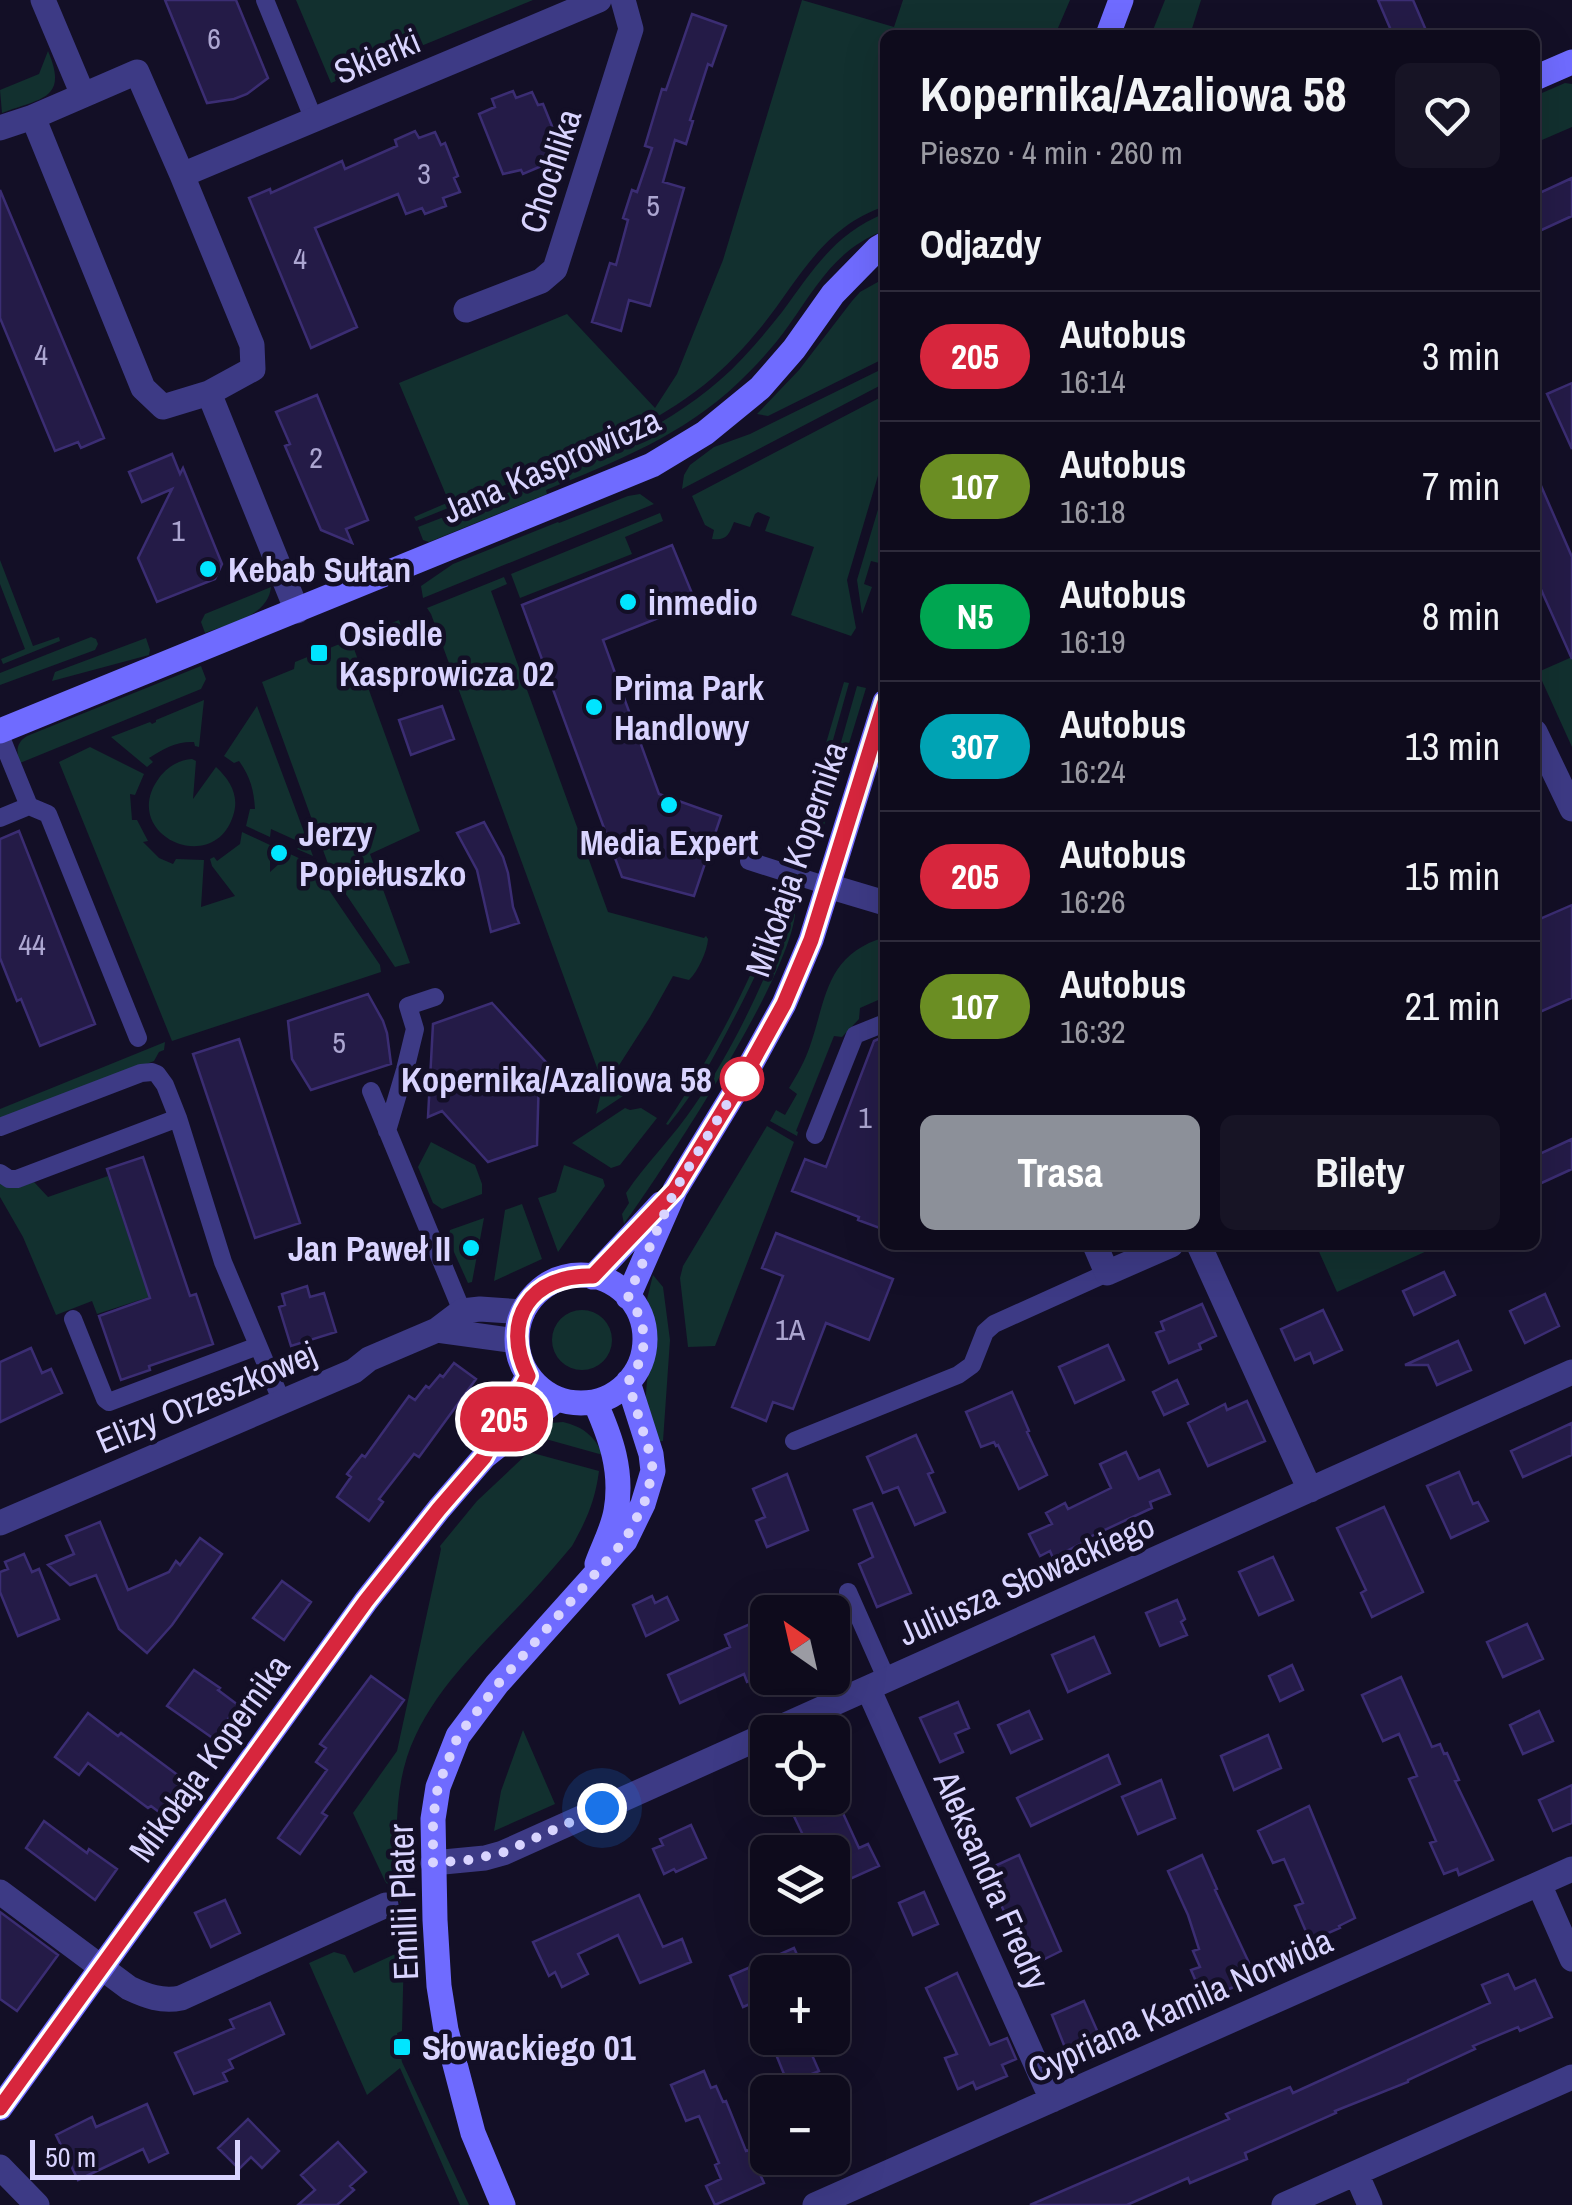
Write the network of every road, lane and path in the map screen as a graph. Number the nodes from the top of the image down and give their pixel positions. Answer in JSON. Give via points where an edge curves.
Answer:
{"nodes":[{"id":1,"x":43,"y":0,"type":"edge"},
{"id":2,"x":266,"y":0,"type":"edge"},
{"id":3,"x":598,"y":0,"type":"edge"},
{"id":4,"x":623,"y":0,"type":"edge"},
{"id":5,"x":1121,"y":0,"type":"edge"},
{"id":6,"x":1110,"y":30,"type":"edge"},
{"id":7,"x":1572,"y":62,"type":"edge"},
{"id":8,"x":1540,"y":76,"type":"edge"},
{"id":9,"x":83,"y":95,"type":"junction"},
{"id":10,"x":33,"y":117,"type":"junction"},
{"id":11,"x":314,"y":120,"type":"junction"},
{"id":12,"x":0,"y":128,"type":"edge"},
{"id":13,"x":182,"y":175,"type":"junction"},
{"id":14,"x":880,"y":247,"type":"edge"},
{"id":15,"x":880,"y":267,"type":"edge"},
{"id":16,"x":853,"y":275,"type":"junction"},
{"id":17,"x":466,"y":310,"type":"dead end"},
{"id":18,"x":209,"y":393,"type":"junction"},
{"id":19,"x":296,"y":610,"type":"junction"},
{"id":20,"x":880,"y":718,"type":"edge"},
{"id":21,"x":0,"y":733,"type":"edge"},
{"id":22,"x":1540,"y":742,"type":"edge"},
{"id":23,"x":29,"y":806,"type":"junction"},
{"id":24,"x":1572,"y":809,"type":"edge"},
{"id":25,"x":0,"y":818,"type":"edge"},
{"id":26,"x":749,"y":862,"type":"dead end"},
{"id":27,"x":828,"y":886,"type":"junction"},
{"id":28,"x":880,"y":902,"type":"edge"},
{"id":29,"x":435,"y":996,"type":"dead end"},
{"id":30,"x":880,"y":1025,"type":"edge"},
{"id":31,"x":138,"y":1038,"type":"dead end"},
{"id":32,"x":370,"y":1091,"type":"dead end"},
{"id":33,"x":178,"y":1118,"type":"junction"},
{"id":34,"x":0,"y":1127,"type":"edge"},
{"id":35,"x":387,"y":1131,"type":"junction"},
{"id":36,"x":815,"y":1135,"type":"dead end"},
{"id":37,"x":0,"y":1173,"type":"edge"},
{"id":38,"x":675,"y":1190,"type":"junction"},
{"id":39,"x":1096,"y":1250,"type":"edge"},
{"id":40,"x":1160,"y":1250,"type":"edge"},
{"id":41,"x":1201,"y":1250,"type":"edge"},
{"id":42,"x":1107,"y":1273,"type":"junction"},
{"id":43,"x":593,"y":1276,"type":"junction"},
{"id":44,"x":628,"y":1296,"type":"junction"},
{"id":45,"x":462,"y":1312,"type":"junction"},
{"id":46,"x":523,"y":1312,"type":"junction"},
{"id":47,"x":73,"y":1318,"type":"dead end"},
{"id":48,"x":437,"y":1330,"type":"junction"},
{"id":49,"x":517,"y":1341,"type":"junction"},
{"id":50,"x":258,"y":1346,"type":"junction"},
{"id":51,"x":1572,"y":1372,"type":"edge"},
{"id":52,"x":528,"y":1376,"type":"junction"},
{"id":53,"x":628,"y":1382,"type":"junction"},
{"id":54,"x":557,"y":1399,"type":"junction"},
{"id":55,"x":282,"y":1402,"type":"junction"},
{"id":56,"x":595,"y":1402,"type":"junction"},
{"id":57,"x":794,"y":1440,"type":"dead end"},
{"id":58,"x":484,"y":1457,"type":"junction"},
{"id":59,"x":1310,"y":1490,"type":"junction"},
{"id":60,"x":0,"y":1523,"type":"edge"},
{"id":61,"x":591,"y":1580,"type":"junction"},
{"id":62,"x":848,"y":1592,"type":"dead end"},
{"id":63,"x":878,"y":1684,"type":"junction"},
{"id":64,"x":809,"y":1715,"type":"edge"},
{"id":65,"x":750,"y":1742,"type":"edge"},
{"id":66,"x":433,"y":1863,"type":"junction"},
{"id":67,"x":1572,"y":1869,"type":"edge"},
{"id":68,"x":1539,"y":1884,"type":"junction"},
{"id":69,"x":0,"y":1892,"type":"edge"},
{"id":70,"x":386,"y":1906,"type":"dead end"},
{"id":71,"x":1572,"y":1959,"type":"edge"},
{"id":72,"x":101,"y":1968,"type":"junction"},
{"id":73,"x":1572,"y":2078,"type":"edge"},
{"id":74,"x":1052,"y":2100,"type":"junction"},
{"id":75,"x":0,"y":2108,"type":"edge"},
{"id":76,"x":0,"y":2167,"type":"edge"},
{"id":77,"x":1356,"y":2173,"type":"junction"},
{"id":78,"x":36,"y":2205,"type":"edge"},
{"id":79,"x":503,"y":2205,"type":"edge"},
{"id":80,"x":815,"y":2205,"type":"edge"},
{"id":81,"x":1284,"y":2205,"type":"edge"},
{"id":82,"x":1370,"y":2205,"type":"edge"}],
"edges":[{"from":1,"to":9,"type":"street"},
{"from":2,"to":11,"type":"lane"},
{"from":3,"to":11,"type":"street","name":"Skierki"},
{"from":4,"to":17,"type":"street","name":"Chochlika","via":[[632,29],[555,269],[541,281]]},
{"from":5,"to":6,"type":"street"},
{"from":7,"to":8,"type":"street"},
{"from":9,"to":10,"type":"street"},
{"from":9,"to":13,"type":"street","via":[[137,72]]},
{"from":10,"to":12,"type":"street"},
{"from":10,"to":18,"type":"street","via":[[143,388],[163,408]]},
{"from":11,"to":13,"type":"street","name":"Skierki"},
{"from":13,"to":18,"type":"street","via":[[252,345],[253,368]]},
{"from":14,"to":16,"type":"street","name":"Jana Kasprowicza"},
{"from":15,"to":16,"type":"street"},
{"from":16,"to":19,"type":"street","name":"Jana Kasprowicza","via":[[760,388],[652,465]]},
{"from":18,"to":19,"type":"street"},
{"from":19,"to":21,"type":"street","name":"Jana Kasprowicza"},
{"from":20,"to":27,"type":"street","name":"Mikołaja Kopernika"},
{"from":21,"to":23,"type":"lane"},
{"from":22,"to":24,"type":"street"},
{"from":23,"to":25,"type":"lane"},
{"from":23,"to":31,"type":"lane","via":[[48,814]]},
{"from":26,"to":27,"type":"lane"},
{"from":27,"to":28,"type":"street"},
{"from":27,"to":38,"type":"street","name":"Mikołaja Kopernika","via":[[784,1004]]},
{"from":29,"to":35,"type":"lane","via":[[408,1006],[414,1028]]},
{"from":30,"to":36,"type":"lane","via":[[855,1036]]},
{"from":32,"to":35,"type":"lane"},
{"from":33,"to":34,"type":"lane","via":[[161,1078],[146,1072]]},
{"from":33,"to":37,"type":"lane","via":[[17,1180]]},
{"from":33,"to":50,"type":"lane","via":[[223,1262]]},
{"from":35,"to":45,"type":"lane"},
{"from":38,"to":43,"type":"street","name":"Mikołaja Kopernika"},
{"from":38,"to":44,"type":"street","name":"Mikołaja Kopernika"},
{"from":39,"to":42,"type":"street"},
{"from":40,"to":42,"type":"street"},
{"from":41,"to":59,"type":"street"},
{"from":42,"to":57,"type":"lane","via":[[994,1324],[972,1365],[958,1375]]},
{"from":43,"to":44,"type":"street"},
{"from":43,"to":46,"type":"street","via":[[552,1282]]},
{"from":44,"to":53,"type":"street","via":[[639,1312],[644,1349]]},
{"from":45,"to":46,"type":"street"},
{"from":45,"to":48,"type":"street","name":"Elizy Orzeszkowej"},
{"from":46,"to":49,"type":"street"},
{"from":47,"to":50,"type":"lane","via":[[109,1402]]},
{"from":48,"to":49,"type":"street"},
{"from":48,"to":55,"type":"street","name":"Elizy Orzeszkowej"},
{"from":49,"to":52,"type":"street"},
{"from":50,"to":55,"type":"lane"},
{"from":51,"to":59,"type":"street","name":"Juliusza Słowackiego"},
{"from":52,"to":54,"type":"street"},
{"from":52,"to":58,"type":"street","name":"Mikołaja Kopernika"},
{"from":53,"to":56,"type":"street"},
{"from":53,"to":61,"type":"street","name":"Emilii Plater","via":[[653,1471],[625,1540]]},
{"from":54,"to":56,"type":"street"},
{"from":54,"to":58,"type":"street","name":"Mikołaja Kopernika"},
{"from":55,"to":60,"type":"street","name":"Elizy Orzeszkowej"},
{"from":56,"to":61,"type":"street","name":"Emilii Plater","via":[[617,1462],[616,1512]]},
{"from":58,"to":72,"type":"street","name":"Mikołaja Kopernika","via":[[366,1601]]},
{"from":59,"to":63,"type":"street","name":"Juliusza Słowackiego"},
{"from":61,"to":66,"type":"street","name":"Emilii Plater","via":[[458,1736],[438,1786]]},
{"from":62,"to":63,"type":"lane"},
{"from":63,"to":64,"type":"street","name":"Juliusza Słowackiego"},
{"from":63,"to":74,"type":"street","name":"Aleksandra Fredry"},
{"from":65,"to":66,"type":"street","name":"Juliusza Słowackiego","via":[[502,1853]]},
{"from":66,"to":79,"type":"street","name":"Emilii Plater","via":[[446,2030],[473,2133]]},
{"from":67,"to":68,"type":"street","name":"Cypriana Kamila Norwida"},
{"from":68,"to":71,"type":"street"},
{"from":68,"to":74,"type":"street","name":"Cypriana Kamila Norwida"},
{"from":69,"to":72,"type":"street"},
{"from":70,"to":72,"type":"street","via":[[181,1998],[144,1996]]},
{"from":72,"to":75,"type":"street","name":"Mikołaja Kopernika"},
{"from":73,"to":77,"type":"street"},
{"from":74,"to":80,"type":"street","name":"Cypriana Kamila Norwida"},
{"from":76,"to":78,"type":"street"},
{"from":77,"to":81,"type":"street"},
{"from":77,"to":82,"type":"street"}]}
